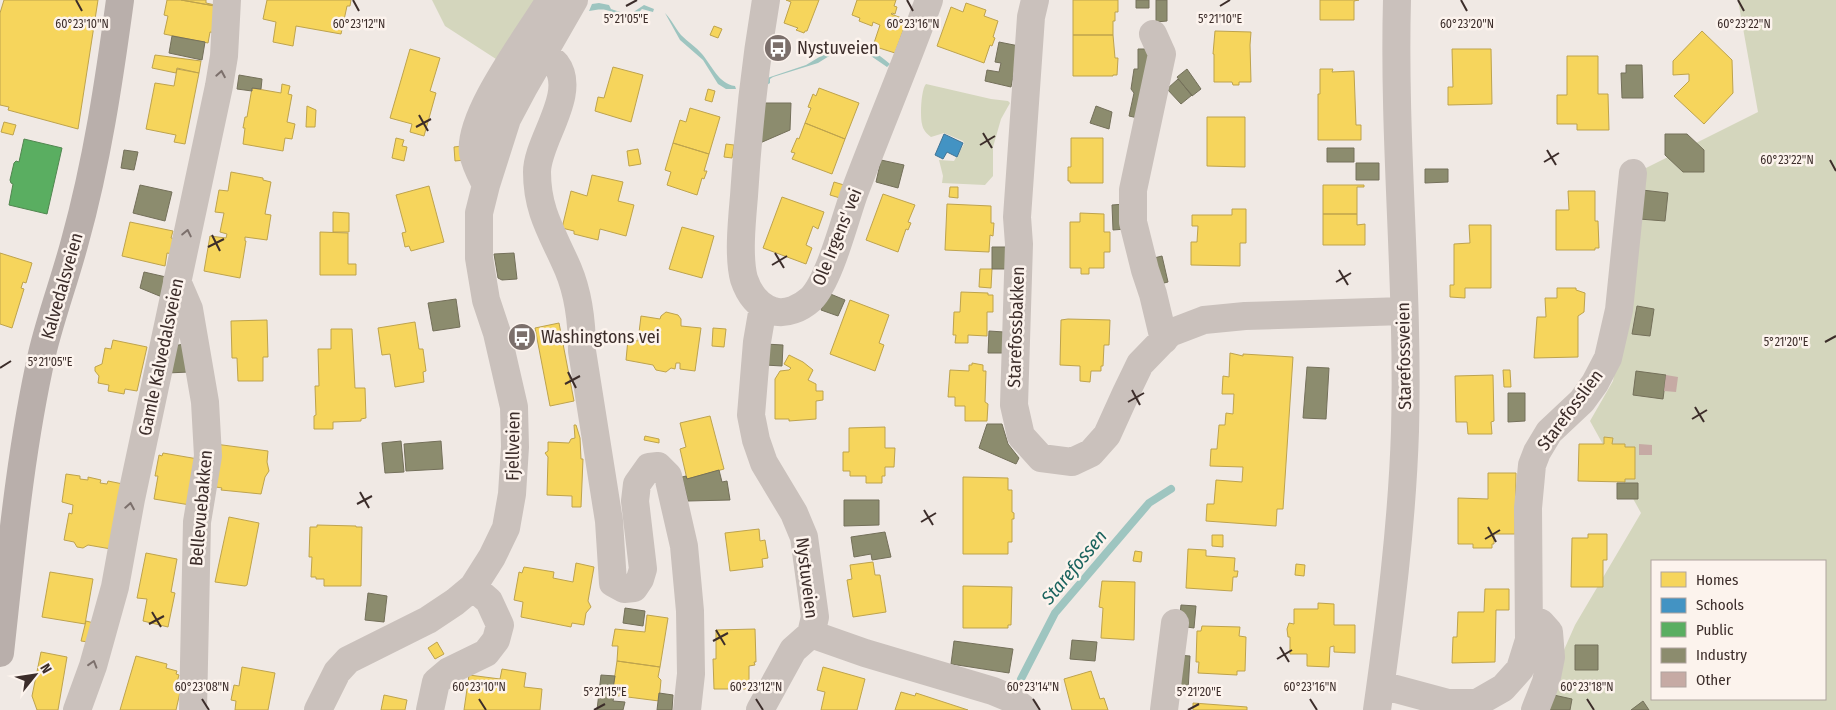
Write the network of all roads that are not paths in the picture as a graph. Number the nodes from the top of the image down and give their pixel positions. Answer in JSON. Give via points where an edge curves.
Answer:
{"nodes":[{"id":1,"x":120,"y":0,"type":"edge"},
{"id":2,"x":227,"y":0,"type":"edge"},
{"id":3,"x":550,"y":0,"type":"edge"},
{"id":4,"x":574,"y":0,"type":"edge"},
{"id":5,"x":766,"y":0,"type":"edge"},
{"id":6,"x":929,"y":0,"type":"edge"},
{"id":7,"x":1034,"y":0,"type":"edge"},
{"id":8,"x":1397,"y":0,"type":"edge"},
{"id":9,"x":1153,"y":34,"type":"dead end"},
{"id":10,"x":544,"y":55,"type":"junction"},
{"id":11,"x":1633,"y":173,"type":"dead end"},
{"id":12,"x":486,"y":185,"type":"junction"},
{"id":13,"x":177,"y":281,"type":"junction"},
{"id":14,"x":763,"y":307,"type":"junction"},
{"id":15,"x":1404,"y":311,"type":"junction"},
{"id":16,"x":1164,"y":340,"type":"junction"},
{"id":17,"x":4,"y":572,"type":"edge"},
{"id":18,"x":473,"y":587,"type":"junction"},
{"id":19,"x":1530,"y":618,"type":"junction"},
{"id":20,"x":1175,"y":623,"type":"dead end"},
{"id":21,"x":812,"y":634,"type":"junction"},
{"id":22,"x":0,"y":653,"type":"edge"},
{"id":23,"x":1379,"y":697,"type":"edge"},
{"id":24,"x":77,"y":710,"type":"edge"},
{"id":25,"x":193,"y":710,"type":"edge"},
{"id":26,"x":318,"y":710,"type":"edge"},
{"id":27,"x":430,"y":710,"type":"edge"},
{"id":28,"x":687,"y":710,"type":"edge"},
{"id":29,"x":760,"y":710,"type":"edge"},
{"id":30,"x":1025,"y":710,"type":"edge"},
{"id":31,"x":1164,"y":710,"type":"edge"},
{"id":32,"x":1535,"y":710,"type":"edge"}],
"edges":[{"from":1,"to":17,"type":"main road","name":"Kalvedalsveien","via":[[94,161],[75,241],[42,353]]},
{"from":13,"to":2,"type":"street","name":"Gamle Kalvedalsveien","one_way":true,"via":[[219,86]]},
{"from":3,"to":12,"type":"street","via":[[486,103],[475,127],[473,152]]},
{"from":4,"to":10,"type":"street"},
{"from":5,"to":14,"type":"street","via":[[747,149],[741,232],[744,277],[749,292]]},
{"from":6,"to":14,"type":"street","name":"Ole Irgens' vei","via":[[828,271],[818,290],[796,310],[778,312]]},
{"from":7,"to":16,"type":"street","name":"Starefossbakken","via":[[1017,217],[1014,406],[1021,436],[1041,458],[1072,462],[1091,452],[1107,435],[1140,364]]},
{"from":8,"to":15,"type":"street","name":"Starefossveien","via":[[1396,98]]},
{"from":9,"to":16,"type":"street","via":[[1162,54],[1133,190],[1133,222]]},
{"from":10,"to":12,"type":"street","via":[[507,119]]},
{"from":10,"to":28,"type":"street","via":[[556,64],[561,77],[562,96],[540,153],[537,188],[541,211],[575,287],[609,521],[613,583],[624,589],[634,588],[640,579],[644,564],[635,501],[636,484],[649,467],[658,466],[668,476],[684,546],[692,674]]},
{"from":11,"to":19,"type":"street","name":"Starefosslien","via":[[1619,310],[1608,358],[1582,401],[1549,432],[1532,465],[1528,508]]},
{"from":12,"to":18,"type":"street","name":"Fjellveien","via":[[479,213],[479,258],[486,300],[514,407],[515,447],[506,528]]},
{"from":24,"to":13,"type":"street","name":"Gamle Kalvedalsveien","one_way":true,"via":[[115,587]]},
{"from":13,"to":25,"type":"street","name":"Bellevuebakken","via":[[188,310],[205,402],[208,456],[196,522]]},
{"from":14,"to":21,"type":"street","name":"Nystuveien","via":[[751,415],[764,463],[794,513],[804,537],[815,617]]},
{"from":15,"to":16,"type":"street","name":"Starefossbakken","via":[[1204,320],[1170,333]]},
{"from":15,"to":23,"type":"street","name":"Starefossveien","via":[[1404,462]]},
{"from":17,"to":22,"type":"main road","name":"Kalvedalsveien"},
{"from":18,"to":26,"type":"street","name":"Fjellveien","via":[[428,620],[348,660],[337,672]]},
{"from":18,"to":27,"type":"street","via":[[489,601],[500,625],[496,640],[486,653],[449,671],[436,682]]},
{"from":19,"to":23,"type":"street","name":"Starefosslien","via":[[1530,640],[1520,669],[1503,688],[1477,703]]},
{"from":19,"to":32,"type":"street","via":[[1549,632],[1546,682]]},
{"from":20,"to":31,"type":"street"},
{"from":21,"to":29,"type":"street","via":[[794,650]]},
{"from":21,"to":30,"type":"street","name":"Nystuveien","via":[[993,691],[1012,699]]}]}
